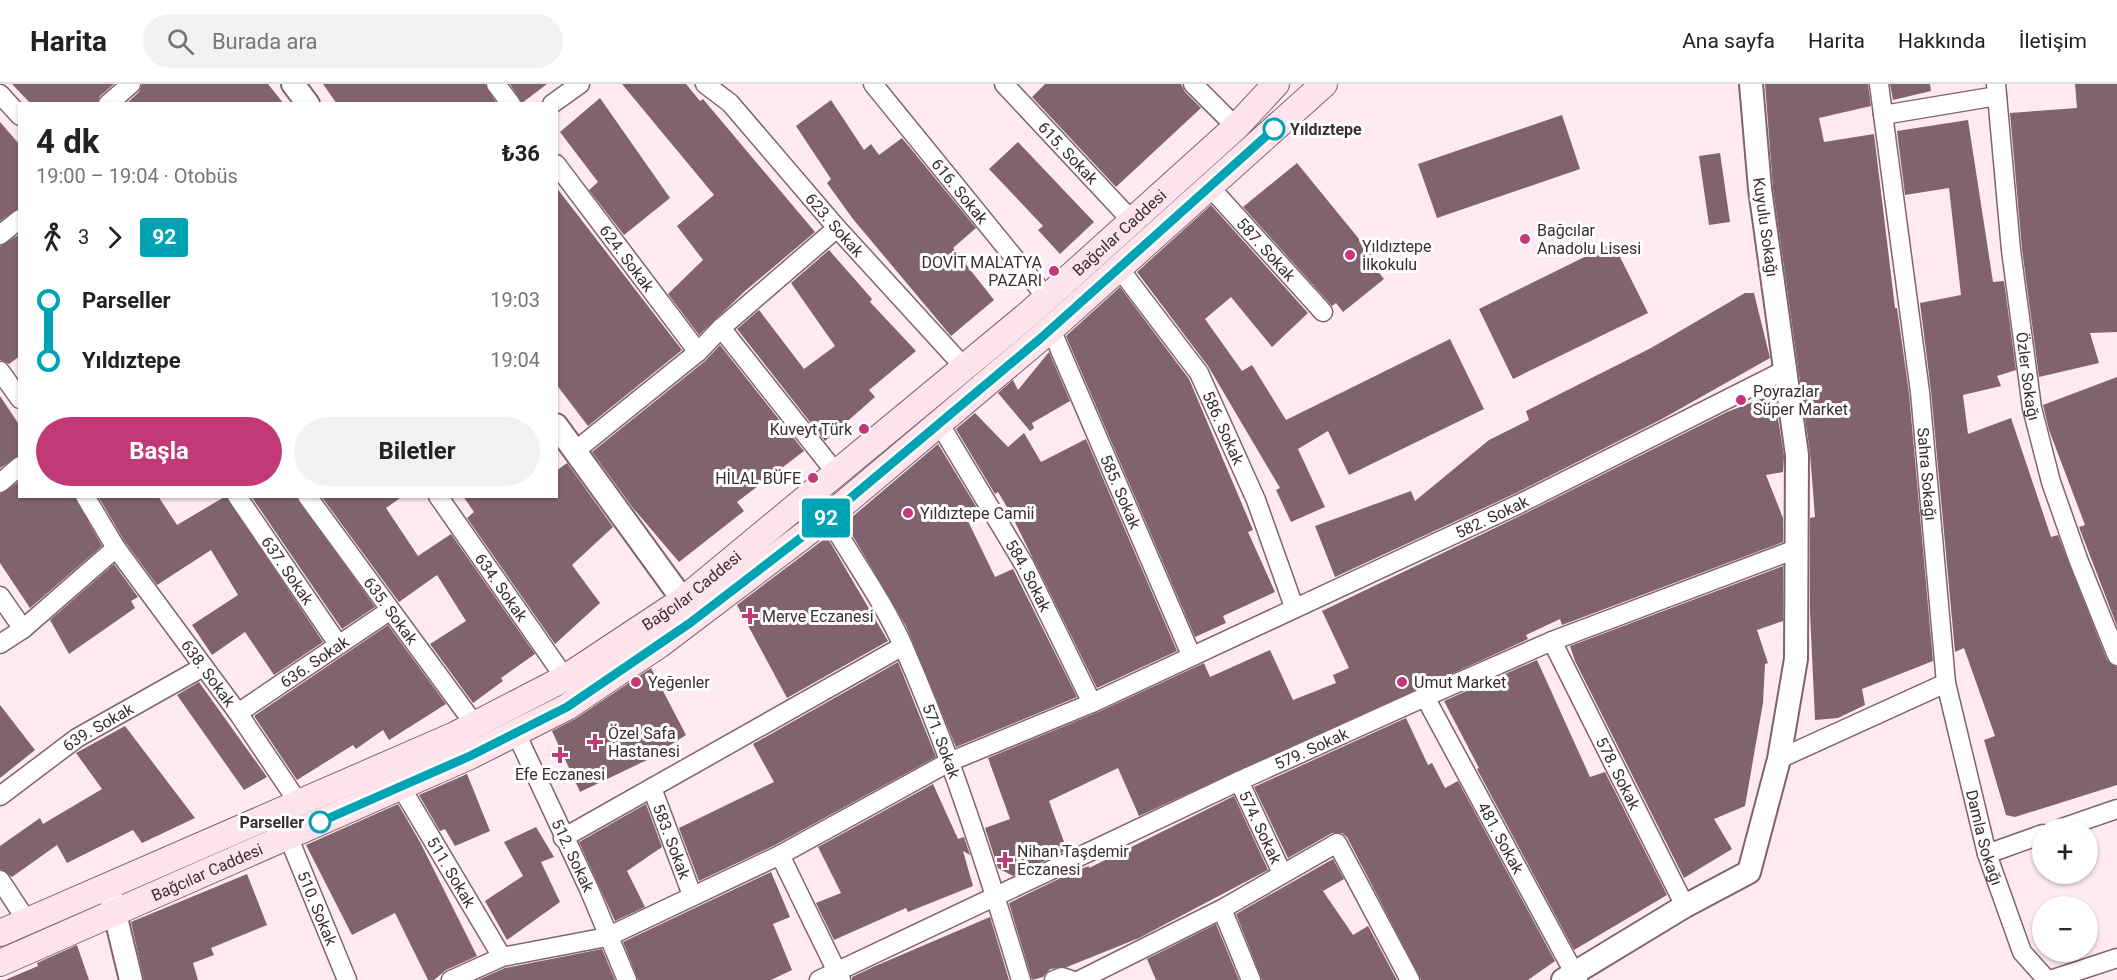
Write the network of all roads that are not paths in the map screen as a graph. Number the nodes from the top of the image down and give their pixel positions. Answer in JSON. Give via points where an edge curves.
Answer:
{"nodes":[{"id":1,"x":131,"y":84,"type":"edge"},
{"id":2,"x":293,"y":84,"type":"edge"},
{"id":3,"x":496,"y":84,"type":"edge"},
{"id":4,"x":580,"y":84,"type":"edge"},
{"id":5,"x":705,"y":84,"type":"edge"},
{"id":6,"x":873,"y":84,"type":"edge"},
{"id":7,"x":1004,"y":84,"type":"edge"},
{"id":8,"x":1193,"y":84,"type":"edge"},
{"id":9,"x":1276,"y":84,"type":"edge"},
{"id":10,"x":1324,"y":84,"type":"edge"},
{"id":11,"x":1751,"y":84,"type":"edge"},
{"id":12,"x":1879,"y":84,"type":"edge"},
{"id":13,"x":1996,"y":90,"type":"edge"},
{"id":14,"x":0,"y":94,"type":"edge"},
{"id":15,"x":110,"y":102,"type":"edge"},
{"id":16,"x":306,"y":102,"type":"edge"},
{"id":17,"x":510,"y":102,"type":"edge"},
{"id":18,"x":555,"y":102,"type":"edge"},
{"id":19,"x":18,"y":114,"type":"edge"},
{"id":20,"x":1883,"y":115,"type":"junction"},
{"id":21,"x":1236,"y":127,"type":"junction"},
{"id":22,"x":558,"y":167,"type":"edge"},
{"id":23,"x":1210,"y":187,"type":"junction"},
{"id":24,"x":18,"y":221,"type":"edge"},
{"id":25,"x":1132,"y":221,"type":"junction"},
{"id":26,"x":837,"y":228,"type":"junction"},
{"id":27,"x":0,"y":235,"type":"edge"},
{"id":28,"x":1119,"y":268,"type":"junction"},
{"id":29,"x":1047,"y":298,"type":"junction"},
{"id":30,"x":1323,"y":312,"type":"dead end"},
{"id":31,"x":721,"y":328,"type":"junction"},
{"id":32,"x":1051,"y":329,"type":"junction"},
{"id":33,"x":698,"y":352,"type":"junction"},
{"id":34,"x":964,"y":367,"type":"junction"},
{"id":35,"x":1787,"y":369,"type":"junction"},
{"id":36,"x":939,"y":423,"type":"junction"},
{"id":37,"x":558,"y":428,"type":"edge"},
{"id":38,"x":575,"y":451,"type":"junction"},
{"id":39,"x":18,"y":468,"type":"edge"},
{"id":40,"x":836,"y":473,"type":"junction"},
{"id":41,"x":0,"y":483,"type":"edge"},
{"id":42,"x":86,"y":498,"type":"edge"},
{"id":43,"x":238,"y":498,"type":"edge"},
{"id":44,"x":308,"y":498,"type":"edge"},
{"id":45,"x":439,"y":498,"type":"edge"},
{"id":46,"x":828,"y":517,"type":"junction"},
{"id":47,"x":116,"y":548,"type":"junction"},
{"id":48,"x":1796,"y":549,"type":"junction"},
{"id":49,"x":0,"y":596,"type":"edge"},
{"id":50,"x":683,"y":600,"type":"junction"},
{"id":51,"x":1294,"y":608,"type":"junction"},
{"id":52,"x":389,"y":611,"type":"junction"},
{"id":53,"x":23,"y":629,"type":"junction"},
{"id":54,"x":1552,"y":641,"type":"junction"},
{"id":55,"x":0,"y":644,"type":"edge"},
{"id":56,"x":338,"y":644,"type":"junction"},
{"id":57,"x":903,"y":646,"type":"junction"},
{"id":58,"x":1191,"y":655,"type":"junction"},
{"id":59,"x":2117,"y":656,"type":"edge"},
{"id":60,"x":203,"y":667,"type":"junction"},
{"id":61,"x":565,"y":678,"type":"junction"},
{"id":62,"x":1946,"y":683,"type":"junction"},
{"id":63,"x":1425,"y":697,"type":"junction"},
{"id":64,"x":1092,"y":703,"type":"junction"},
{"id":65,"x":238,"y":712,"type":"junction"},
{"id":66,"x":475,"y":725,"type":"junction"},
{"id":67,"x":516,"y":733,"type":"junction"},
{"id":68,"x":1779,"y":759,"type":"junction"},
{"id":69,"x":949,"y":762,"type":"junction"},
{"id":70,"x":1239,"y":781,"type":"junction"},
{"id":71,"x":401,"y":787,"type":"junction"},
{"id":72,"x":651,"y":788,"type":"junction"},
{"id":73,"x":0,"y":796,"type":"edge"},
{"id":74,"x":298,"y":802,"type":"junction"},
{"id":75,"x":2117,"y":809,"type":"edge"},
{"id":76,"x":2091,"y":818,"type":"edge"},
{"id":77,"x":288,"y":836,"type":"junction"},
{"id":78,"x":563,"y":838,"type":"junction"},
{"id":79,"x":2032,"y":838,"type":"edge"},
{"id":80,"x":1987,"y":854,"type":"junction"},
{"id":81,"x":780,"y":855,"type":"junction"},
{"id":82,"x":1282,"y":873,"type":"junction"},
{"id":83,"x":0,"y":879,"type":"edge"},
{"id":84,"x":109,"y":886,"type":"junction"},
{"id":85,"x":692,"y":895,"type":"junction"},
{"id":86,"x":996,"y":897,"type":"junction"},
{"id":87,"x":1685,"y":906,"type":"junction"},
{"id":88,"x":1222,"y":909,"type":"junction"},
{"id":89,"x":115,"y":912,"type":"junction"},
{"id":90,"x":27,"y":921,"type":"junction"},
{"id":91,"x":0,"y":933,"type":"edge"},
{"id":92,"x":607,"y":937,"type":"junction"},
{"id":93,"x":502,"y":957,"type":"junction"},
{"id":94,"x":2117,"y":958,"type":"edge"},
{"id":95,"x":0,"y":963,"type":"edge"},
{"id":96,"x":840,"y":976,"type":"edge"},
{"id":97,"x":1572,"y":978,"type":"edge"},
{"id":98,"x":130,"y":980,"type":"edge"},
{"id":99,"x":347,"y":980,"type":"edge"},
{"id":100,"x":451,"y":980,"type":"edge"},
{"id":101,"x":627,"y":980,"type":"edge"},
{"id":102,"x":819,"y":980,"type":"edge"},
{"id":103,"x":1021,"y":980,"type":"edge"},
{"id":104,"x":1054,"y":980,"type":"edge"},
{"id":105,"x":1071,"y":980,"type":"edge"},
{"id":106,"x":1080,"y":980,"type":"edge"},
{"id":107,"x":1251,"y":980,"type":"edge"},
{"id":108,"x":1410,"y":980,"type":"edge"},
{"id":109,"x":2049,"y":980,"type":"edge"}],
"edges":[{"from":1,"to":15,"type":"street"},
{"from":2,"to":16,"type":"street"},
{"from":3,"to":17,"type":"street"},
{"from":4,"to":18,"type":"street"},
{"from":5,"to":26,"type":"street","name":"623. Sokak","via":[[730,103]]},
{"from":6,"to":29,"type":"street","name":"616. Sokak"},
{"from":7,"to":25,"type":"street","name":"615. Sokak"},
{"from":8,"to":21,"type":"street"},
{"from":9,"to":21,"type":"main road","name":"Bağcılar Caddesi"},
{"from":10,"to":23,"type":"main road","name":"Bağcılar Caddesi"},
{"from":11,"to":35,"type":"street","name":"Kuyulu Sokağı","via":[[1760,189]]},
{"from":12,"to":20,"type":"street","name":"Sahra Sokağı"},
{"from":13,"to":20,"type":"street"},
{"from":13,"to":59,"type":"street","name":"Özler Sokağı","via":[[2010,250],[2032,408],[2051,482]]},
{"from":14,"to":19,"type":"street"},
{"from":20,"to":62,"type":"street","name":"Sahra Sokağı","via":[[1920,392]]},
{"from":21,"to":25,"type":"main road","name":"Bağcılar Caddesi"},
{"from":22,"to":33,"type":"street","name":"624. Sokak"},
{"from":23,"to":28,"type":"main road","name":"Bağcılar Caddesi"},
{"from":23,"to":30,"type":"street","name":"587. Sokak"},
{"from":24,"to":27,"type":"street"},
{"from":25,"to":29,"type":"main road","name":"Bağcılar Caddesi"},
{"from":26,"to":31,"type":"street"},
{"from":26,"to":34,"type":"street","name":"623. Sokak"},
{"from":28,"to":32,"type":"main road","name":"Bağcılar Caddesi"},
{"from":28,"to":51,"type":"street","name":"586. Sokak","via":[[1199,373],[1256,500]]},
{"from":29,"to":34,"type":"main road","name":"Bağcılar Caddesi"},
{"from":31,"to":33,"type":"street"},
{"from":31,"to":40,"type":"street"},
{"from":32,"to":36,"type":"main road","name":"Bağcılar Caddesi"},
{"from":32,"to":58,"type":"street","name":"585. Sokak"},
{"from":33,"to":38,"type":"street"},
{"from":34,"to":40,"type":"main road","name":"Bağcılar Caddesi"},
{"from":35,"to":48,"type":"street","name":"Kuyulu Sokağı","via":[[1797,454]]},
{"from":35,"to":51,"type":"street","name":"582. Sokak","via":[[1519,504]]},
{"from":36,"to":46,"type":"main road","name":"Bağcılar Caddesi"},
{"from":36,"to":64,"type":"street","name":"584. Sokak","via":[[1025,566]]},
{"from":37,"to":38,"type":"street"},
{"from":38,"to":50,"type":"street"},
{"from":39,"to":41,"type":"street"},
{"from":40,"to":50,"type":"main road","name":"Bağcılar Caddesi"},
{"from":42,"to":47,"type":"street","name":"638. Sokak"},
{"from":43,"to":56,"type":"street","name":"637. Sokak"},
{"from":44,"to":52,"type":"street","name":"635. Sokak"},
{"from":45,"to":61,"type":"street","name":"634. Sokak"},
{"from":46,"to":57,"type":"street","name":"571. Sokak"},
{"from":46,"to":67,"type":"main road","name":"Bağcılar Caddesi","via":[[659,645],[567,707]]},
{"from":47,"to":53,"type":"street"},
{"from":47,"to":60,"type":"street","name":"638. Sokak"},
{"from":48,"to":54,"type":"street","name":"579. Sokak"},
{"from":48,"to":68,"type":"street","name":"Kuyulu Sokağı","via":[[1796,659]]},
{"from":49,"to":53,"type":"street"},
{"from":50,"to":61,"type":"main road","name":"Bağcılar Caddesi"},
{"from":51,"to":58,"type":"street","name":"582. Sokak"},
{"from":52,"to":56,"type":"street","name":"636. Sokak"},
{"from":52,"to":66,"type":"street","name":"635. Sokak"},
{"from":53,"to":55,"type":"street"},
{"from":54,"to":63,"type":"street","name":"579. Sokak"},
{"from":54,"to":87,"type":"street","name":"578. Sokak"},
{"from":56,"to":65,"type":"street","name":"636. Sokak"},
{"from":57,"to":69,"type":"street","name":"571. Sokak"},
{"from":57,"to":72,"type":"street"},
{"from":58,"to":64,"type":"street","name":"582. Sokak"},
{"from":60,"to":65,"type":"street","name":"638. Sokak"},
{"from":60,"to":73,"type":"street","name":"639. Sokak","via":[[77,738]]},
{"from":61,"to":66,"type":"main road","name":"Bağcılar Caddesi"},
{"from":62,"to":68,"type":"street"},
{"from":62,"to":80,"type":"street","name":"Damla Sokağı"},
{"from":63,"to":70,"type":"street","name":"579. Sokak"},
{"from":63,"to":97,"type":"street","name":"481. Sokak"},
{"from":64,"to":69,"type":"street","name":"582. Sokak"},
{"from":65,"to":74,"type":"street","name":"638. Sokak"},
{"from":66,"to":74,"type":"main road","name":"Bağcılar Caddesi"},
{"from":67,"to":71,"type":"main road","name":"Bağcılar Caddesi"},
{"from":67,"to":78,"type":"street","name":"512. Sokak"},
{"from":68,"to":87,"type":"street","name":"Kuyulu Sokağı","via":[[1749,872]]},
{"from":69,"to":81,"type":"street","name":"582. Sokak"},
{"from":69,"to":86,"type":"street","name":"571. Sokak"},
{"from":70,"to":82,"type":"street","name":"574. Sokak"},
{"from":70,"to":86,"type":"street","name":"579. Sokak"},
{"from":71,"to":77,"type":"main road","name":"Bağcılar Caddesi"},
{"from":71,"to":93,"type":"street","name":"511. Sokak"},
{"from":72,"to":78,"type":"street"},
{"from":72,"to":85,"type":"street","name":"583. Sokak"},
{"from":74,"to":84,"type":"main road","name":"Bağcılar Caddesi"},
{"from":75,"to":76,"type":"street"},
{"from":77,"to":89,"type":"main road","name":"Bağcılar Caddesi"},
{"from":77,"to":99,"type":"street","name":"510. Sokak"},
{"from":78,"to":92,"type":"street","name":"512. Sokak","via":[[589,889]]},
{"from":79,"to":80,"type":"street"},
{"from":80,"to":109,"type":"street","name":"Damla Sokağı","via":[[2022,952]]},
{"from":81,"to":85,"type":"street","name":"582. Sokak"},
{"from":81,"to":96,"type":"street"},
{"from":82,"to":88,"type":"street"},
{"from":82,"to":108,"type":"street","via":[[1337,843]]},
{"from":83,"to":90,"type":"street"},
{"from":84,"to":89,"type":"street"},
{"from":84,"to":90,"type":"main road","name":"Bağcılar Caddesi"},
{"from":85,"to":92,"type":"street","name":"582. Sokak"},
{"from":86,"to":96,"type":"street","name":"579. Sokak"},
{"from":86,"to":103,"type":"street","name":"571. Sokak"},
{"from":87,"to":97,"type":"street","name":"Kuyulu Sokağı"},
{"from":88,"to":106,"type":"street"},
{"from":88,"to":107,"type":"street"},
{"from":89,"to":95,"type":"main road","name":"Bağcılar Caddesi"},
{"from":89,"to":98,"type":"street"},
{"from":90,"to":91,"type":"main road","name":"Bağcılar Caddesi"},
{"from":92,"to":93,"type":"street","name":"582. Sokak"},
{"from":92,"to":101,"type":"street","name":"512. Sokak"},
{"from":93,"to":100,"type":"street","name":"582. Sokak"},
{"from":94,"to":109,"type":"street"},
{"from":96,"to":102,"type":"street","name":"579. Sokak"},
{"from":104,"to":105,"type":"street"}]}
